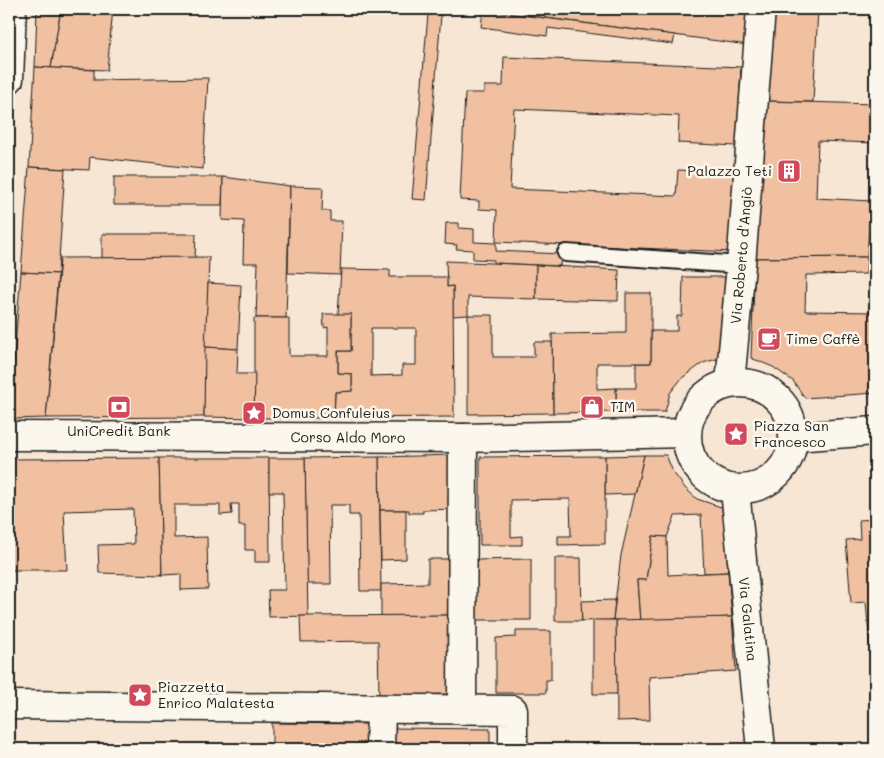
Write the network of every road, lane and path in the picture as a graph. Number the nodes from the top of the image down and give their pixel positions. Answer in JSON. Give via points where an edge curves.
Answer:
{"nodes":[{"id":1,"x":12,"y":9,"type":"edge"},
{"id":2,"x":761,"y":9,"type":"edge"},
{"id":3,"x":9,"y":79,"type":"edge"},
{"id":4,"x":566,"y":253,"type":"dead end"},
{"id":5,"x":742,"y":265,"type":"junction"},
{"id":6,"x":730,"y":384,"type":"junction"},
{"id":7,"x":875,"y":430,"type":"edge"},
{"id":8,"x":686,"y":433,"type":"junction"},
{"id":9,"x":9,"y":436,"type":"edge"},
{"id":10,"x":794,"y":437,"type":"junction"},
{"id":11,"x":463,"y":438,"type":"junction"},
{"id":12,"x":735,"y":490,"type":"junction"},
{"id":13,"x":9,"y":705,"type":"edge"},
{"id":14,"x":381,"y":710,"type":"junction"},
{"id":15,"x":462,"y":710,"type":"junction"},
{"id":16,"x":380,"y":749,"type":"edge"},
{"id":17,"x":513,"y":749,"type":"edge"},
{"id":18,"x":761,"y":749,"type":"edge"}],
"edges":[{"from":1,"to":3,"type":"main road"},
{"from":2,"to":5,"type":"main road","name":"Via Roberto d'Angiò"},
{"from":4,"to":5,"type":"lane"},
{"from":5,"to":6,"type":"main road","name":"Via Roberto d'Angiò"},
{"from":6,"to":8,"type":"main road","via":[[699,400],[690,416]]},
{"from":6,"to":10,"type":"main road","via":[[746,383],[761,387],[774,396],[785,407]]},
{"from":7,"to":10,"type":"main road"},
{"from":8,"to":11,"type":"main road","name":"Corso Aldo Moro"},
{"from":8,"to":12,"type":"main road","via":[[687,450],[705,478]]},
{"from":9,"to":11,"type":"main road","name":"Corso Aldo Moro"},
{"from":10,"to":12,"type":"main road","via":[[782,470],[753,488]]},
{"from":11,"to":15,"type":"main road"},
{"from":12,"to":18,"type":"main road","name":"Via Galatina"},
{"from":13,"to":14,"type":"main road"},
{"from":14,"to":15,"type":"main road"},
{"from":14,"to":16,"type":"main road"},
{"from":15,"to":17,"type":"main road","via":[[513,710]]}]}
